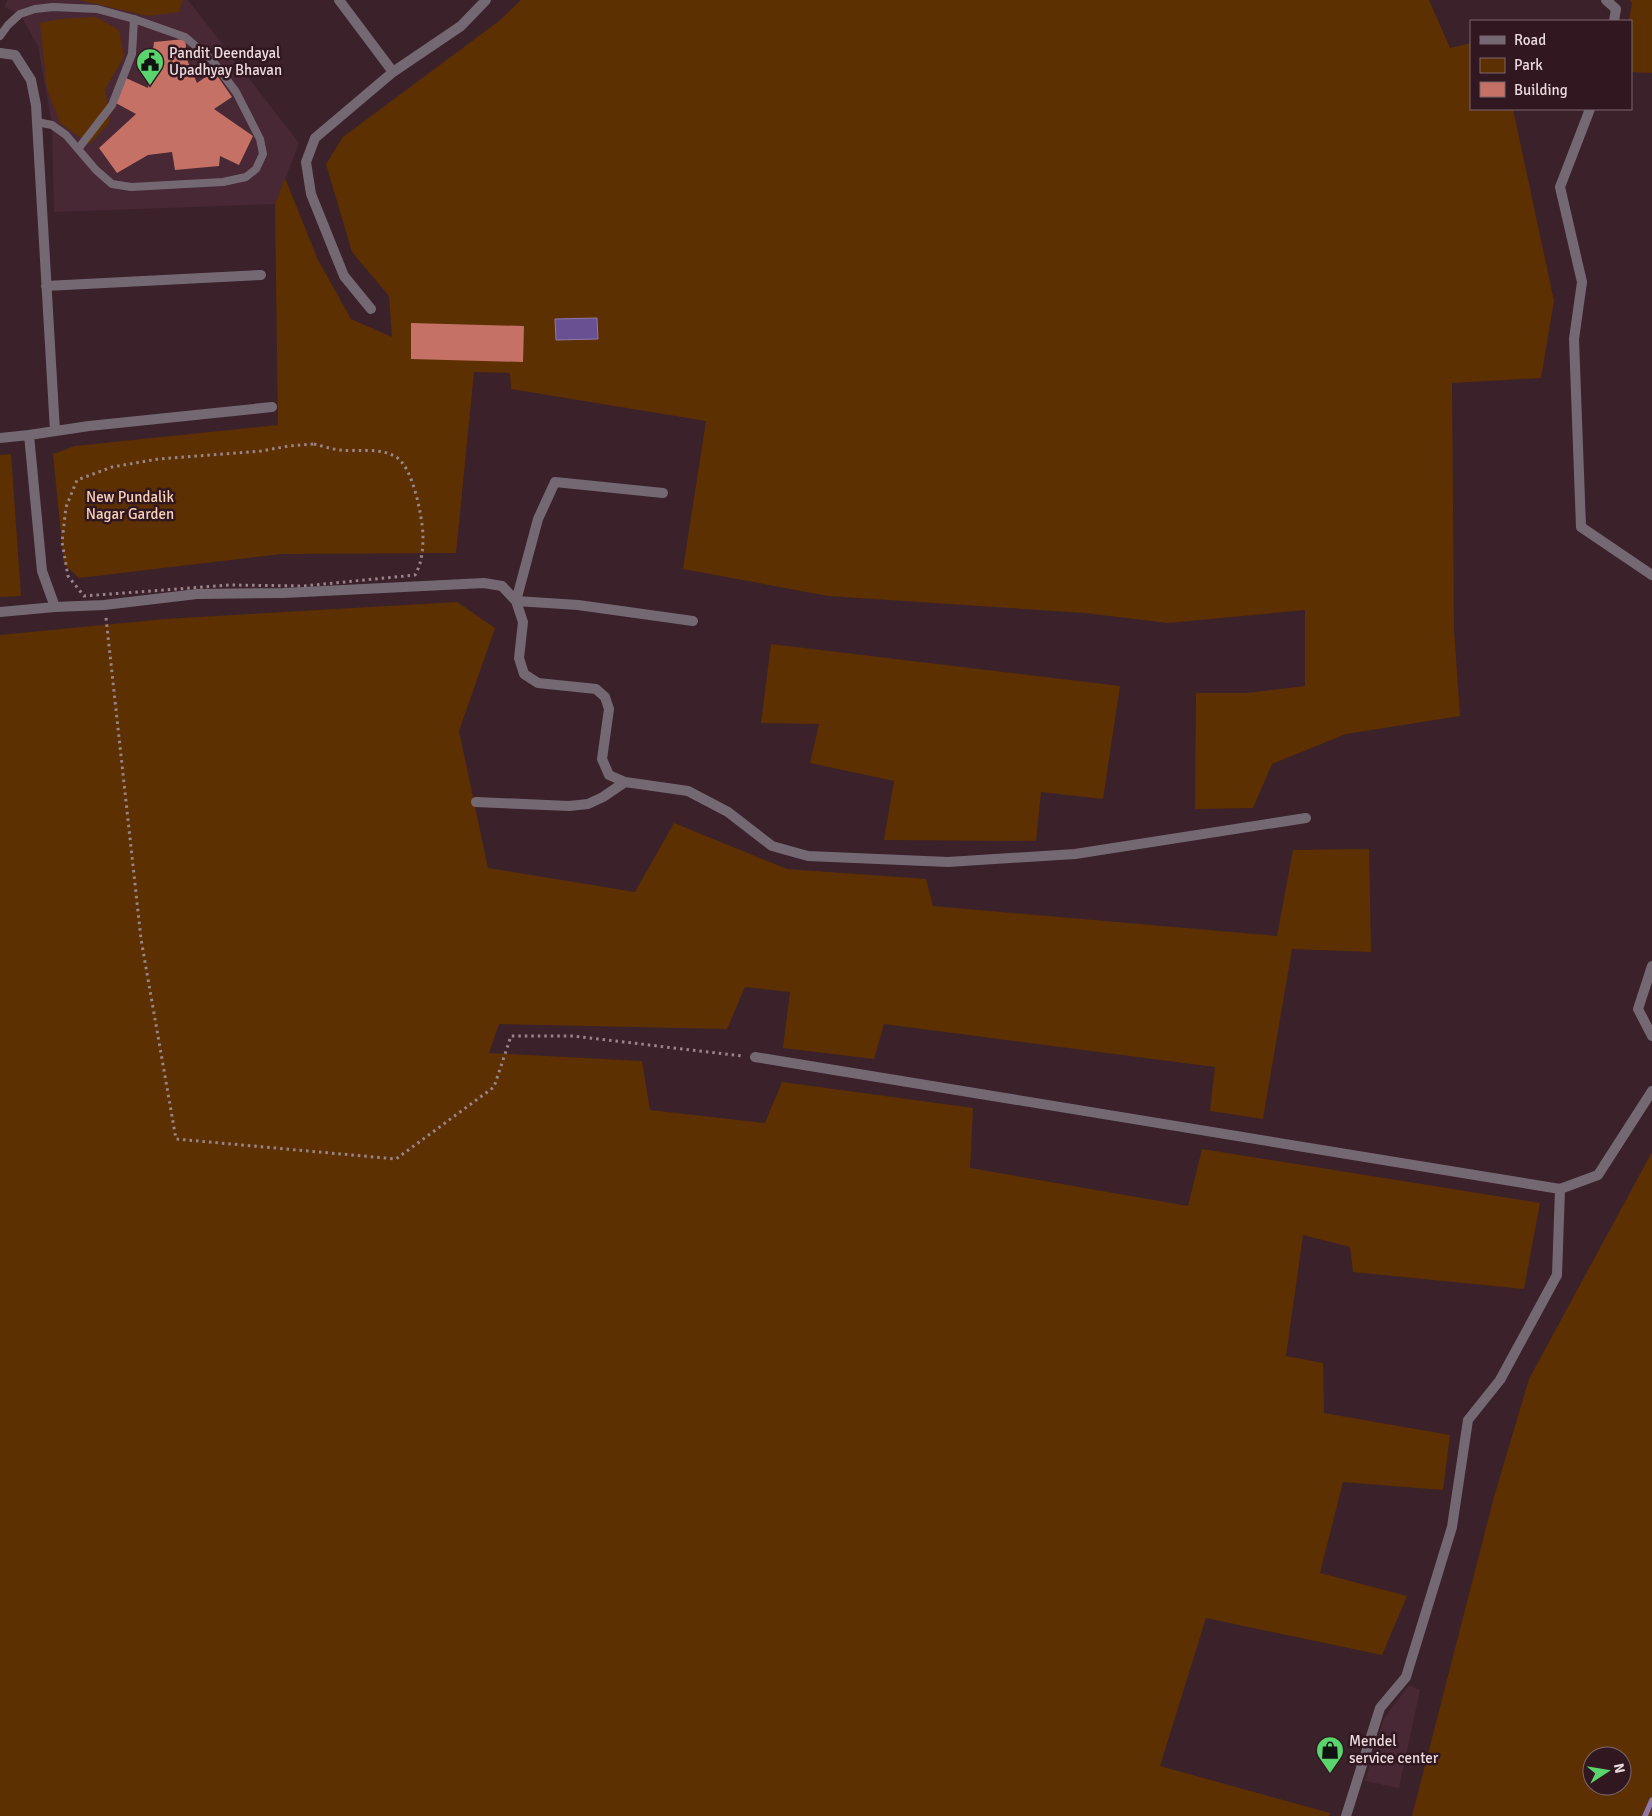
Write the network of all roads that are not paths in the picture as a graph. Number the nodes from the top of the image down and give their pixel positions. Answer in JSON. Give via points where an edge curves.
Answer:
{"nodes":[{"id":1,"x":339,"y":0,"type":"edge"},
{"id":2,"x":486,"y":0,"type":"edge"},
{"id":3,"x":1606,"y":0,"type":"edge"},
{"id":4,"x":134,"y":19,"type":"junction"},
{"id":5,"x":1614,"y":20,"type":"edge"},
{"id":6,"x":0,"y":36,"type":"edge"},
{"id":7,"x":0,"y":53,"type":"edge"},
{"id":8,"x":393,"y":72,"type":"junction"},
{"id":9,"x":1590,"y":110,"type":"edge"},
{"id":10,"x":37,"y":122,"type":"junction"},
{"id":11,"x":78,"y":149,"type":"junction"},
{"id":12,"x":261,"y":275,"type":"dead end"},
{"id":13,"x":46,"y":286,"type":"junction"},
{"id":14,"x":371,"y":309,"type":"dead end"},
{"id":15,"x":272,"y":407,"type":"dead end"},
{"id":16,"x":55,"y":431,"type":"junction"},
{"id":17,"x":29,"y":436,"type":"junction"},
{"id":18,"x":0,"y":438,"type":"edge"},
{"id":19,"x":663,"y":493,"type":"dead end"},
{"id":20,"x":1652,"y":575,"type":"edge"},
{"id":21,"x":516,"y":601,"type":"junction"},
{"id":22,"x":55,"y":607,"type":"junction"},
{"id":23,"x":0,"y":612,"type":"edge"},
{"id":24,"x":693,"y":621,"type":"dead end"},
{"id":25,"x":625,"y":782,"type":"junction"},
{"id":26,"x":476,"y":802,"type":"dead end"},
{"id":27,"x":1306,"y":818,"type":"dead end"},
{"id":28,"x":1652,"y":966,"type":"edge"},
{"id":29,"x":1652,"y":1036,"type":"edge"},
{"id":30,"x":755,"y":1057,"type":"road end"},
{"id":31,"x":1652,"y":1091,"type":"edge"},
{"id":32,"x":1560,"y":1189,"type":"junction"},
{"id":33,"x":1346,"y":1816,"type":"edge"}],
"edges":[{"from":1,"to":8,"type":"street"},
{"from":2,"to":8,"type":"street","via":[[461,26]]},
{"from":3,"to":5,"type":"street","via":[[1616,9]]},
{"from":4,"to":6,"type":"lane","via":[[97,9],[53,7],[20,14]]},
{"from":4,"to":11,"type":"lane","via":[[132,54],[112,105]]},
{"from":4,"to":11,"type":"lane","via":[[185,38],[212,60],[236,92],[260,139],[262,154],[256,169],[246,177],[224,182],[131,187],[112,184]]},
{"from":7,"to":10,"type":"street","via":[[15,55],[31,80]]},
{"from":8,"to":14,"type":"street","via":[[315,138],[306,162],[310,194],[344,276]]},
{"from":9,"to":20,"type":"street","via":[[1560,187],[1582,282],[1574,339],[1581,526]]},
{"from":10,"to":11,"type":"lane","via":[[52,125]]},
{"from":10,"to":13,"type":"street"},
{"from":12,"to":13,"type":"street"},
{"from":13,"to":16,"type":"street"},
{"from":15,"to":16,"type":"street"},
{"from":16,"to":17,"type":"street"},
{"from":17,"to":18,"type":"street"},
{"from":17,"to":22,"type":"street","via":[[42,571]]},
{"from":19,"to":21,"type":"street","via":[[554,482],[538,519]]},
{"from":21,"to":22,"type":"street","via":[[502,586],[484,583],[197,594]]},
{"from":21,"to":24,"type":"street","via":[[578,605]]},
{"from":21,"to":25,"type":"street","via":[[523,622],[519,658],[524,674],[538,683],[596,689],[606,696],[609,709],[602,759],[609,775]]},
{"from":22,"to":23,"type":"street"},
{"from":25,"to":26,"type":"street","via":[[588,804]]},
{"from":25,"to":27,"type":"street","via":[[688,791],[728,812],[772,846],[808,856],[948,862],[1075,854]]},
{"from":28,"to":29,"type":"street","via":[[1638,1009]]},
{"from":30,"to":32,"type":"street"},
{"from":31,"to":32,"type":"street","via":[[1598,1176]]},
{"from":32,"to":33,"type":"street","via":[[1558,1274],[1500,1380],[1468,1420],[1452,1527],[1406,1677],[1380,1708]]}]}
